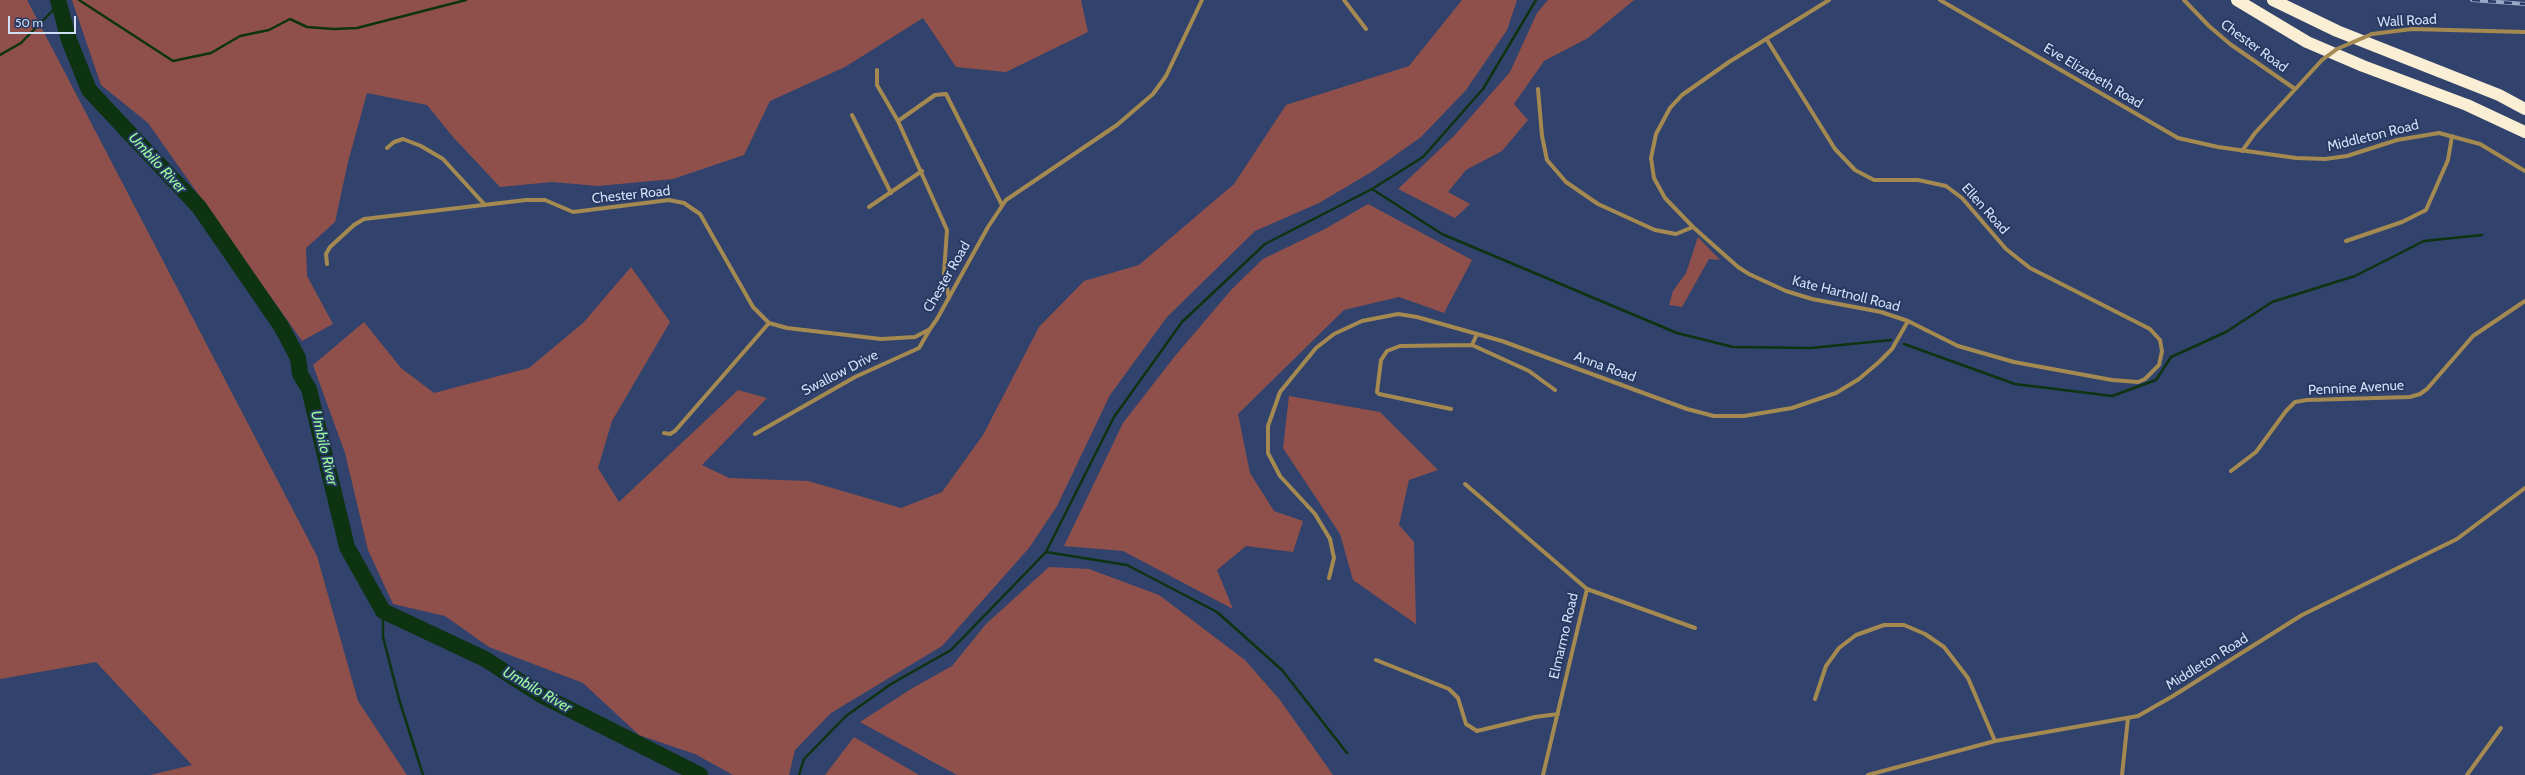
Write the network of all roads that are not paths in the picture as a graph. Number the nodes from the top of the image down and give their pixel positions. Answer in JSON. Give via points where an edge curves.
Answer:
{"nodes":[{"id":1,"x":1202,"y":0,"type":"edge"},
{"id":2,"x":1344,"y":0,"type":"edge"},
{"id":3,"x":1829,"y":0,"type":"edge"},
{"id":4,"x":1940,"y":0,"type":"edge"},
{"id":5,"x":2184,"y":0,"type":"edge"},
{"id":6,"x":2237,"y":0,"type":"edge"},
{"id":7,"x":2273,"y":0,"type":"edge"},
{"id":8,"x":1366,"y":28,"type":"dead end"},
{"id":9,"x":2525,"y":32,"type":"edge"},
{"id":10,"x":1767,"y":40,"type":"junction"},
{"id":11,"x":877,"y":70,"type":"dead end"},
{"id":12,"x":1538,"y":89,"type":"dead end"},
{"id":13,"x":2295,"y":89,"type":"junction"},
{"id":14,"x":2525,"y":109,"type":"edge"},
{"id":15,"x":852,"y":115,"type":"dead end"},
{"id":16,"x":898,"y":121,"type":"junction"},
{"id":17,"x":2525,"y":132,"type":"edge"},
{"id":18,"x":2452,"y":136,"type":"junction"},
{"id":19,"x":387,"y":148,"type":"dead end"},
{"id":20,"x":2242,"y":151,"type":"junction"},
{"id":21,"x":922,"y":171,"type":"junction"},
{"id":22,"x":2525,"y":171,"type":"edge"},
{"id":23,"x":891,"y":193,"type":"junction"},
{"id":24,"x":485,"y":205,"type":"junction"},
{"id":25,"x":1002,"y":205,"type":"junction"},
{"id":26,"x":869,"y":207,"type":"dead end"},
{"id":27,"x":1693,"y":227,"type":"junction"},
{"id":28,"x":2346,"y":241,"type":"dead end"},
{"id":29,"x":327,"y":264,"type":"dead end"},
{"id":30,"x":948,"y":298,"type":"junction"},
{"id":31,"x":2525,"y":301,"type":"edge"},
{"id":32,"x":1908,"y":321,"type":"junction"},
{"id":33,"x":769,"y":323,"type":"junction"},
{"id":34,"x":930,"y":329,"type":"junction"},
{"id":35,"x":1477,"y":334,"type":"junction"},
{"id":36,"x":2160,"y":340,"type":"joint"},
{"id":37,"x":1472,"y":345,"type":"junction"},
{"id":38,"x":1555,"y":390,"type":"dead end"},
{"id":39,"x":1451,"y":408,"type":"dead end"},
{"id":40,"x":664,"y":433,"type":"dead end"},
{"id":41,"x":755,"y":434,"type":"dead end"},
{"id":42,"x":2231,"y":471,"type":"dead end"},
{"id":43,"x":1465,"y":484,"type":"dead end"},
{"id":44,"x":2525,"y":488,"type":"edge"},
{"id":45,"x":1330,"y":578,"type":"dead end"},
{"id":46,"x":1586,"y":589,"type":"junction"},
{"id":47,"x":1695,"y":628,"type":"dead end"},
{"id":48,"x":1376,"y":660,"type":"dead end"},
{"id":49,"x":1815,"y":698,"type":"dead end"},
{"id":50,"x":1558,"y":714,"type":"junction"},
{"id":51,"x":2128,"y":718,"type":"junction"},
{"id":52,"x":2501,"y":728,"type":"dead end"},
{"id":53,"x":1995,"y":741,"type":"junction"},
{"id":54,"x":1543,"y":775,"type":"edge"},
{"id":55,"x":1868,"y":775,"type":"edge"},
{"id":56,"x":2122,"y":775,"type":"edge"},
{"id":57,"x":2467,"y":775,"type":"edge"}],
"edges":[{"from":1,"to":25,"type":"street","name":"Chester Road","via":[[1166,76],[1153,94],[1117,125],[1017,191]]},
{"from":2,"to":8,"type":"street"},
{"from":3,"to":10,"type":"street","name":"Kate Hartnoll Road"},
{"from":4,"to":20,"type":"street","name":"Eve Elizabeth Road","via":[[2178,138]]},
{"from":5,"to":13,"type":"street","name":"Chester Road","via":[[2230,44]]},
{"from":6,"to":17,"type":"highway","via":[[2307,42],[2467,105]]},
{"from":7,"to":14,"type":"highway","via":[[2337,31],[2499,95]]},
{"from":9,"to":13,"type":"street","name":"Wall Road","bridge":true,"via":[[2412,29],[2372,34],[2342,46],[2322,60]]},
{"from":10,"to":27,"type":"street","name":"Kate Hartnoll Road","via":[[1729,62],[1682,95],[1659,124],[1651,158],[1654,178],[1665,198]]},
{"from":10,"to":36,"type":"street","name":"Ellen Road","via":[[1835,149],[1855,170],[1874,180],[1934,182],[1953,189],[2006,249],[2030,268],[2140,323]]},
{"from":11,"to":16,"type":"street","via":[[877,85]]},
{"from":12,"to":27,"type":"street","via":[[1547,160],[1566,182],[1598,204],[1655,230],[1676,234]]},
{"from":13,"to":20,"type":"street","name":"Wall Road"},
{"from":15,"to":23,"type":"street"},
{"from":16,"to":21,"type":"street"},
{"from":16,"to":25,"type":"street","via":[[935,95],[946,94]]},
{"from":18,"to":20,"type":"street","name":"Middleton Road","via":[[2439,133],[2419,135],[2324,160]]},
{"from":18,"to":22,"type":"street","name":"Middleton Road","via":[[2480,144]]},
{"from":18,"to":28,"type":"street","via":[[2448,160],[2426,210],[2402,222]]},
{"from":19,"to":24,"type":"street","via":[[403,139],[428,150],[443,159]]},
{"from":21,"to":23,"type":"street"},
{"from":21,"to":30,"type":"street","via":[[947,230],[944,273]]},
{"from":23,"to":26,"type":"street"},
{"from":24,"to":29,"type":"street","via":[[360,220],[330,246],[326,254]]},
{"from":24,"to":33,"type":"street","name":"Chester Road","via":[[540,200],[555,203],[573,212],[669,200],[684,203],[694,208],[711,231],[753,307]]},
{"from":25,"to":30,"type":"street","name":"Chester Road"},
{"from":27,"to":32,"type":"street","name":"Kate Hartnoll Road","via":[[1738,267],[1767,283],[1812,299],[1881,312]]},
{"from":30,"to":34,"type":"street","name":"Chester Road"},
{"from":31,"to":42,"type":"street","name":"Pennine Avenue","via":[[2473,336],[2420,394],[2295,402],[2256,452]]},
{"from":32,"to":35,"type":"street","name":"Anna Road","via":[[1892,349],[1879,362],[1836,393],[1792,408],[1744,416],[1714,416],[1687,409]]},
{"from":32,"to":36,"type":"street","name":"Kate Hartnoll Road","via":[[1958,346],[2014,362],[2138,382],[2145,379],[2158,365],[2162,351]]},
{"from":33,"to":34,"type":"street","name":"Chester Road","via":[[787,328],[890,339],[915,337]]},
{"from":33,"to":40,"type":"street","via":[[675,431],[670,434]]},
{"from":34,"to":41,"type":"street","name":"Swallow Drive","via":[[924,342],[916,350],[855,376]]},
{"from":35,"to":37,"type":"street"},
{"from":35,"to":45,"type":"street","name":"Anna Road","via":[[1406,315],[1391,315],[1362,321],[1323,342],[1287,382],[1270,415],[1266,436],[1268,453],[1280,476],[1315,514],[1327,534],[1334,558]]},
{"from":37,"to":38,"type":"street","via":[[1523,368]]},
{"from":37,"to":39,"type":"street","via":[[1400,346],[1387,351],[1381,360],[1376,392]]},
{"from":43,"to":46,"type":"street","name":"Elmarmo Road"},
{"from":44,"to":51,"type":"street","name":"Middleton Road","via":[[2457,539],[2302,615],[2148,712]]},
{"from":46,"to":47,"type":"street"},
{"from":46,"to":50,"type":"street","name":"Elmarmo Road"},
{"from":48,"to":50,"type":"street","via":[[1449,689],[1458,698],[1466,724],[1478,731]]},
{"from":49,"to":53,"type":"street","via":[[1826,666],[1839,648],[1856,634],[1884,625],[1904,625],[1925,634],[1944,647],[1968,678]]},
{"from":50,"to":54,"type":"street","name":"Elmarmo Road"},
{"from":51,"to":53,"type":"street","name":"Middleton Road"},
{"from":51,"to":56,"type":"street"},
{"from":52,"to":57,"type":"street"},
{"from":53,"to":55,"type":"street","name":"Middleton Road"}]}
